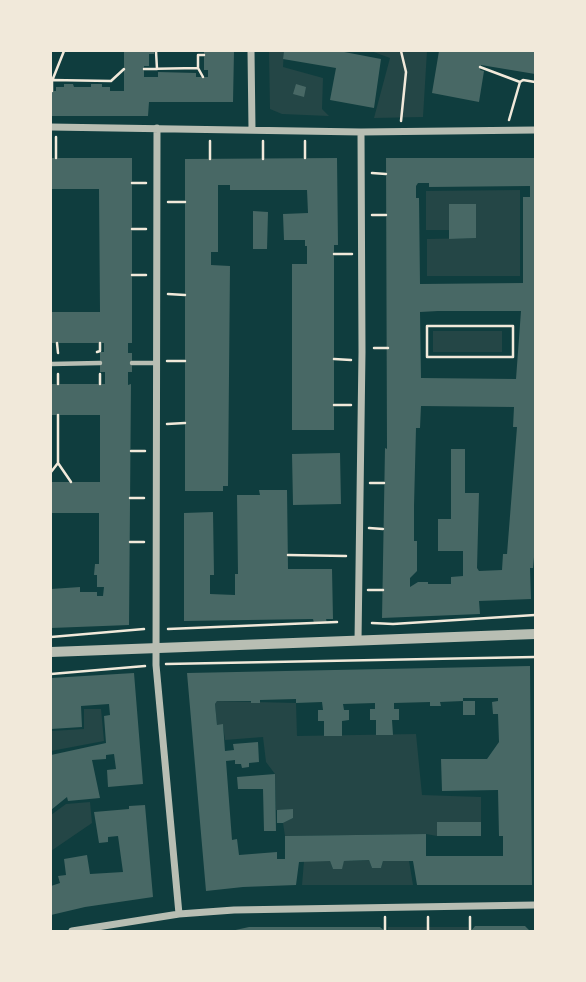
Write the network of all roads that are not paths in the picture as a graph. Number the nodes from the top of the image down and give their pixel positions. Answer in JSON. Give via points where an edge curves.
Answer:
{"nodes":[{"id":1,"x":251,"y":51,"type":"edge"},
{"id":2,"x":53,"y":127,"type":"edge"},
{"id":3,"x":157,"y":128,"type":"junction"},
{"id":4,"x":252,"y":129,"type":"junction"},
{"id":5,"x":535,"y":130,"type":"edge"},
{"id":6,"x":361,"y":132,"type":"junction"},
{"id":7,"x":157,"y":362,"type":"junction"},
{"id":8,"x":100,"y":363,"type":"dead end"},
{"id":9,"x":132,"y":363,"type":"dead end"},
{"id":10,"x":51,"y":364,"type":"edge"},
{"id":11,"x":535,"y":634,"type":"edge"},
{"id":12,"x":358,"y":641,"type":"junction"},
{"id":13,"x":156,"y":647,"type":"junction"},
{"id":14,"x":51,"y":652,"type":"edge"},
{"id":15,"x":535,"y":905,"type":"edge"},
{"id":16,"x":179,"y":915,"type":"junction"},
{"id":17,"x":72,"y":931,"type":"edge"}],
"edges":[{"from":1,"to":4,"type":"street"},
{"from":2,"to":3,"type":"street"},
{"from":3,"to":4,"type":"street"},
{"from":3,"to":7,"type":"street"},
{"from":4,"to":6,"type":"street"},
{"from":5,"to":6,"type":"street"},
{"from":6,"to":12,"type":"street"},
{"from":7,"to":9,"type":"lane"},
{"from":7,"to":13,"type":"street"},
{"from":8,"to":10,"type":"lane"},
{"from":11,"to":12,"type":"street"},
{"from":12,"to":13,"type":"street"},
{"from":13,"to":14,"type":"street"},
{"from":13,"to":16,"type":"street"},
{"from":15,"to":16,"type":"street","via":[[274,907]]},
{"from":16,"to":17,"type":"street"}]}
